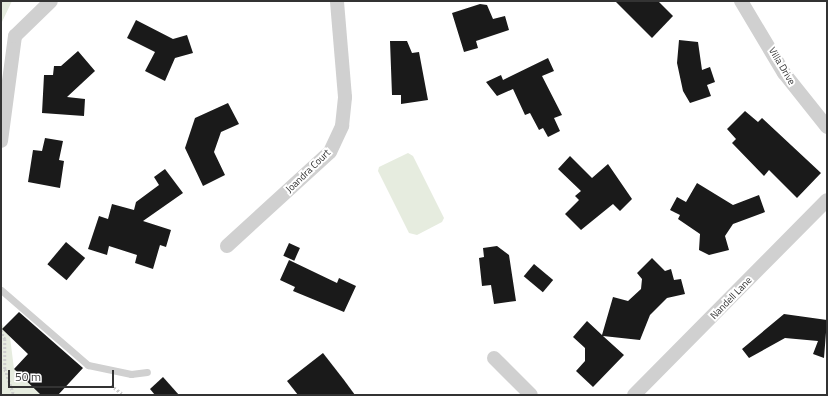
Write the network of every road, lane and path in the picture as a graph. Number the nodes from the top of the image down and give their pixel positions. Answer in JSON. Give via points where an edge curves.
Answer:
{"nodes":[{"id":1,"x":51,"y":1,"type":"edge"},
{"id":2,"x":338,"y":1,"type":"edge"},
{"id":3,"x":741,"y":1,"type":"edge"},
{"id":4,"x":827,"y":127,"type":"edge"},
{"id":5,"x":1,"y":141,"type":"edge"},
{"id":6,"x":827,"y":200,"type":"edge"},
{"id":7,"x":227,"y":246,"type":"dead end"},
{"id":8,"x":1,"y":290,"type":"edge"},
{"id":9,"x":1,"y":330,"type":"edge"},
{"id":10,"x":494,"y":358,"type":"dead end"},
{"id":11,"x":147,"y":372,"type":"dead end"},
{"id":12,"x":111,"y":385,"type":"dead end"},
{"id":13,"x":14,"y":395,"type":"edge"},
{"id":14,"x":124,"y":395,"type":"edge"},
{"id":15,"x":531,"y":395,"type":"edge"},
{"id":16,"x":634,"y":395,"type":"edge"}],
"edges":[{"from":1,"to":5,"type":"street","via":[[15,36]]},
{"from":2,"to":7,"type":"street","name":"Joandra Court","via":[[345,97],[342,126],[333,146]]},
{"from":3,"to":4,"type":"street","name":"Villa Drive","via":[[784,73]]},
{"from":6,"to":16,"type":"street","name":"Nandell Lane"},
{"from":8,"to":11,"type":"lane","via":[[88,365],[131,374]]},
{"from":9,"to":13,"type":"path","via":[[5,339],[5,369]]},
{"from":10,"to":15,"type":"street"},
{"from":12,"to":14,"type":"path"}]}
